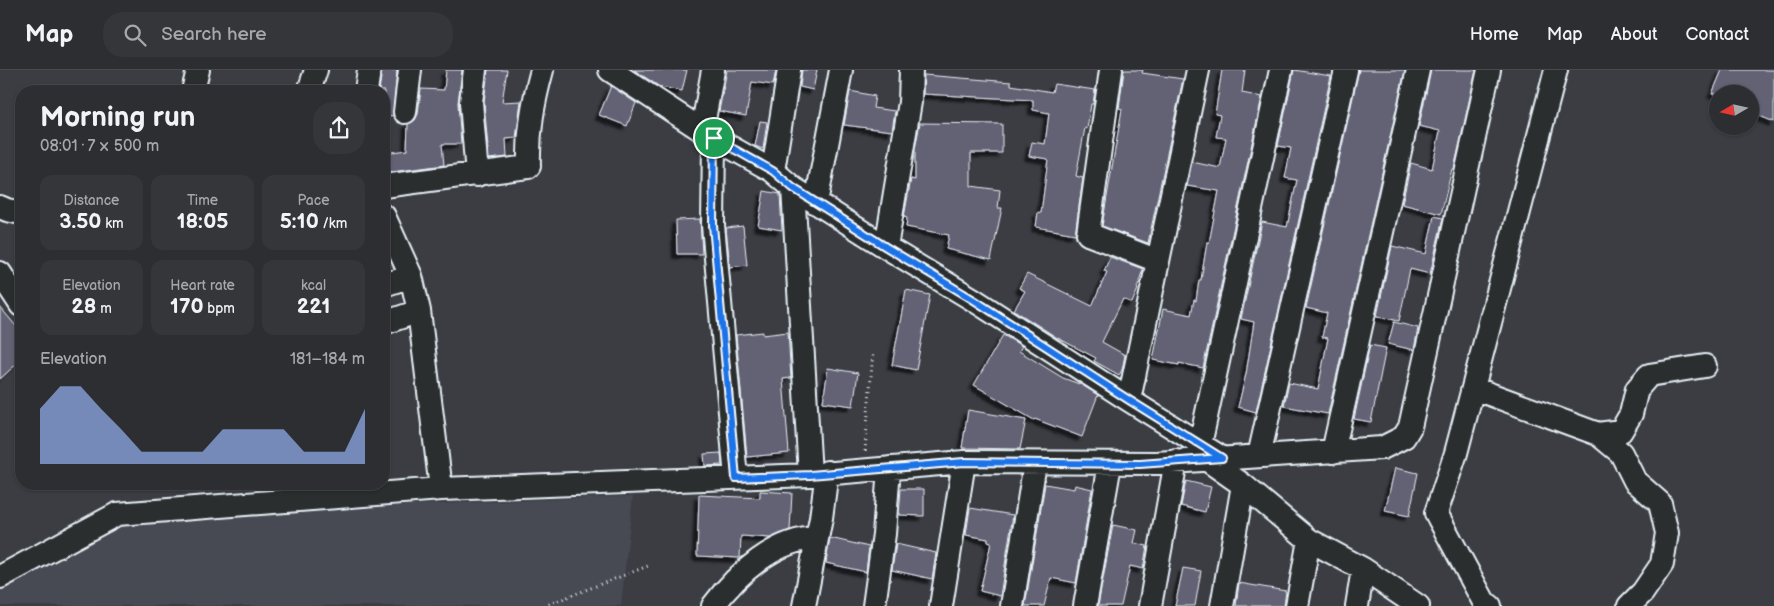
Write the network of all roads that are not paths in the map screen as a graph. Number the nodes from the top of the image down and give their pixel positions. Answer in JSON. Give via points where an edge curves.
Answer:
{"nodes":[{"id":1,"x":198,"y":70,"type":"edge"},
{"id":2,"x":316,"y":70,"type":"edge"},
{"id":3,"x":369,"y":70,"type":"edge"},
{"id":4,"x":410,"y":70,"type":"edge"},
{"id":5,"x":475,"y":70,"type":"edge"},
{"id":6,"x":542,"y":70,"type":"edge"},
{"id":7,"x":610,"y":70,"type":"edge"},
{"id":8,"x":714,"y":70,"type":"edge"},
{"id":9,"x":789,"y":70,"type":"edge"},
{"id":10,"x":841,"y":70,"type":"edge"},
{"id":11,"x":910,"y":70,"type":"edge"},
{"id":12,"x":1111,"y":70,"type":"edge"},
{"id":13,"x":1198,"y":70,"type":"edge"},
{"id":14,"x":1281,"y":70,"type":"edge"},
{"id":15,"x":1346,"y":70,"type":"edge"},
{"id":16,"x":1418,"y":70,"type":"edge"},
{"id":17,"x":1489,"y":70,"type":"edge"},
{"id":18,"x":1556,"y":70,"type":"edge"},
{"id":19,"x":194,"y":85,"type":"edge"},
{"id":20,"x":311,"y":85,"type":"edge"},
{"id":21,"x":367,"y":85,"type":"edge"},
{"id":22,"x":405,"y":112,"type":"dead end"},
{"id":23,"x":708,"y":134,"type":"junction"},
{"id":24,"x":773,"y":171,"type":"junction"},
{"id":25,"x":477,"y":174,"type":"junction"},
{"id":26,"x":390,"y":185,"type":"edge"},
{"id":27,"x":793,"y":188,"type":"junction"},
{"id":28,"x":816,"y":203,"type":"junction"},
{"id":29,"x":390,"y":229,"type":"edge"},
{"id":30,"x":886,"y":247,"type":"junction"},
{"id":31,"x":1158,"y":261,"type":"junction"},
{"id":32,"x":0,"y":273,"type":"edge"},
{"id":33,"x":411,"y":276,"type":"junction"},
{"id":34,"x":390,"y":283,"type":"edge"},
{"id":35,"x":15,"y":296,"type":"edge"},
{"id":36,"x":419,"y":311,"type":"junction"},
{"id":37,"x":390,"y":321,"type":"edge"},
{"id":38,"x":1706,"y":366,"type":"dead end"},
{"id":39,"x":1473,"y":388,"type":"junction"},
{"id":40,"x":1129,"y":400,"type":"junction"},
{"id":41,"x":1598,"y":434,"type":"junction"},
{"id":42,"x":1333,"y":452,"type":"junction"},
{"id":43,"x":1209,"y":454,"type":"junction"},
{"id":44,"x":1259,"y":456,"type":"junction"},
{"id":45,"x":1176,"y":461,"type":"junction"},
{"id":46,"x":964,"y":462,"type":"junction"},
{"id":47,"x":1035,"y":462,"type":"junction"},
{"id":48,"x":1110,"y":464,"type":"junction"},
{"id":49,"x":889,"y":468,"type":"junction"},
{"id":50,"x":818,"y":474,"type":"junction"},
{"id":51,"x":736,"y":478,"type":"junction"},
{"id":52,"x":1243,"y":485,"type":"junction"},
{"id":53,"x":442,"y":489,"type":"junction"},
{"id":54,"x":817,"y":538,"type":"junction"},
{"id":55,"x":1309,"y":540,"type":"junction"},
{"id":56,"x":1363,"y":569,"type":"junction"},
{"id":57,"x":0,"y":578,"type":"edge"},
{"id":58,"x":713,"y":606,"type":"edge"},
{"id":59,"x":804,"y":606,"type":"edge"},
{"id":60,"x":874,"y":606,"type":"edge"},
{"id":61,"x":941,"y":606,"type":"edge"},
{"id":62,"x":1012,"y":606,"type":"edge"},
{"id":63,"x":1085,"y":606,"type":"edge"},
{"id":64,"x":1150,"y":606,"type":"edge"},
{"id":65,"x":1222,"y":606,"type":"edge"},
{"id":66,"x":1297,"y":606,"type":"edge"},
{"id":67,"x":1357,"y":606,"type":"edge"},
{"id":68,"x":1418,"y":606,"type":"edge"},
{"id":69,"x":1490,"y":606,"type":"edge"},
{"id":70,"x":1629,"y":606,"type":"edge"}],
"edges":[{"from":1,"to":19,"type":"street"},
{"from":2,"to":20,"type":"street"},
{"from":3,"to":21,"type":"street"},
{"from":4,"to":22,"type":"street"},
{"from":5,"to":25,"type":"street","via":[[471,102]]},
{"from":6,"to":25,"type":"street","via":[[528,138],[529,166]]},
{"from":7,"to":23,"type":"street"},
{"from":8,"to":23,"type":"street"},
{"from":9,"to":24,"type":"street"},
{"from":10,"to":28,"type":"street"},
{"from":11,"to":30,"type":"street","via":[[910,102]]},
{"from":12,"to":31,"type":"street","via":[[1088,234]]},
{"from":13,"to":31,"type":"street"},
{"from":14,"to":43,"type":"street"},
{"from":15,"to":44,"type":"street"},
{"from":16,"to":42,"type":"street"},
{"from":17,"to":42,"type":"street","via":[[1410,427],[1404,437],[1382,448]]},
{"from":18,"to":39,"type":"street"},
{"from":23,"to":24,"type":"street"},
{"from":23,"to":51,"type":"street"},
{"from":24,"to":27,"type":"street"},
{"from":25,"to":26,"type":"street"},
{"from":27,"to":28,"type":"street"},
{"from":27,"to":50,"type":"street"},
{"from":28,"to":30,"type":"street"},
{"from":29,"to":33,"type":"street"},
{"from":30,"to":40,"type":"street"},
{"from":31,"to":40,"type":"street"},
{"from":32,"to":35,"type":"street"},
{"from":33,"to":34,"type":"street"},
{"from":33,"to":36,"type":"street"},
{"from":36,"to":37,"type":"street"},
{"from":36,"to":53,"type":"street"},
{"from":38,"to":41,"type":"street","via":[[1649,375],[1637,389],[1631,414],[1621,431]]},
{"from":39,"to":41,"type":"street"},
{"from":39,"to":69,"type":"street","via":[[1436,514],[1484,602]]},
{"from":40,"to":43,"type":"street"},
{"from":41,"to":70,"type":"street","via":[[1621,453],[1635,481],[1660,502],[1667,533],[1662,564]]},
{"from":42,"to":44,"type":"street"},
{"from":43,"to":44,"type":"street"},
{"from":43,"to":45,"type":"street"},
{"from":43,"to":52,"type":"street"},
{"from":45,"to":48,"type":"street"},
{"from":45,"to":64,"type":"street"},
{"from":46,"to":47,"type":"street"},
{"from":46,"to":49,"type":"street"},
{"from":46,"to":61,"type":"street"},
{"from":47,"to":48,"type":"street"},
{"from":47,"to":62,"type":"street"},
{"from":48,"to":63,"type":"street"},
{"from":49,"to":50,"type":"street"},
{"from":49,"to":60,"type":"street"},
{"from":50,"to":51,"type":"street"},
{"from":50,"to":54,"type":"street"},
{"from":51,"to":53,"type":"street"},
{"from":52,"to":55,"type":"street"},
{"from":52,"to":65,"type":"street"},
{"from":53,"to":57,"type":"street","via":[[117,514]]},
{"from":54,"to":58,"type":"street","via":[[783,546],[771,553],[734,580]]},
{"from":54,"to":59,"type":"street"},
{"from":55,"to":56,"type":"street"},
{"from":55,"to":66,"type":"street"},
{"from":56,"to":67,"type":"street"},
{"from":56,"to":68,"type":"street"}]}
